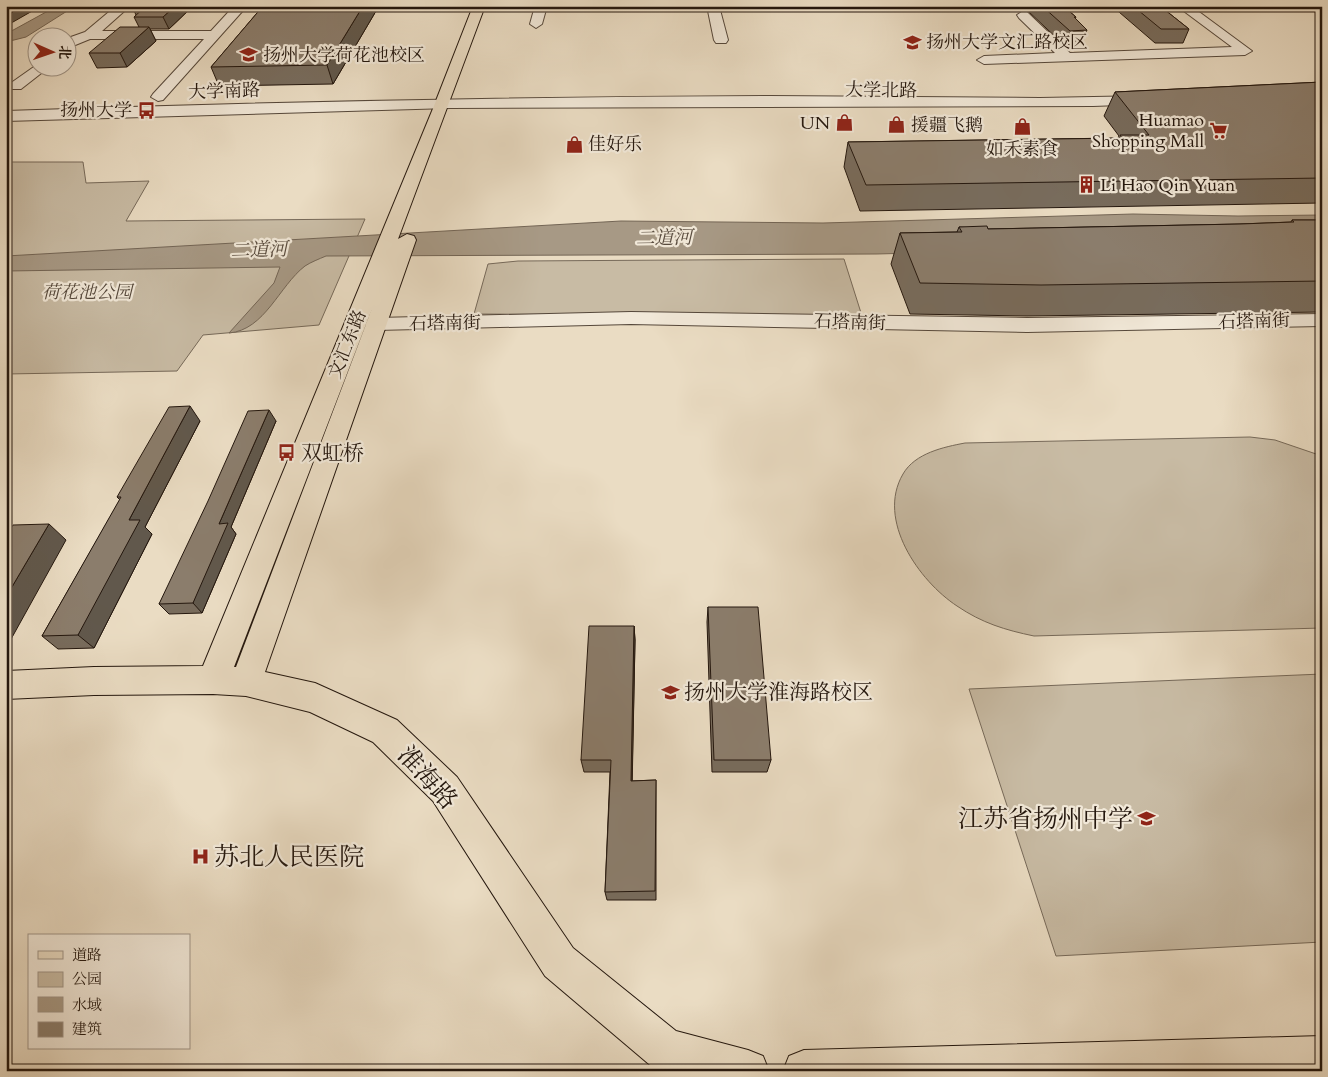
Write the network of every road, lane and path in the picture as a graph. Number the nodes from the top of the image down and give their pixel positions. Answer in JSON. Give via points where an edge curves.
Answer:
{"nodes":[{"id":1,"x":124,"y":6,"type":"edge"},
{"id":2,"x":241,"y":6,"type":"edge"},
{"id":3,"x":479,"y":6,"type":"edge"},
{"id":4,"x":492,"y":6,"type":"edge"},
{"id":5,"x":541,"y":6,"type":"edge"},
{"id":6,"x":713,"y":6,"type":"edge"},
{"id":7,"x":1183,"y":6,"type":"edge"},
{"id":8,"x":1024,"y":15,"type":"dead end"},
{"id":9,"x":536,"y":24,"type":"dead end"},
{"id":10,"x":90,"y":35,"type":"junction"},
{"id":11,"x":215,"y":35,"type":"junction"},
{"id":12,"x":78,"y":38,"type":"edge"},
{"id":13,"x":721,"y":40,"type":"dead end"},
{"id":14,"x":1067,"y":58,"type":"junction"},
{"id":15,"x":984,"y":60,"type":"dead end"},
{"id":16,"x":28,"y":77,"type":"edge"},
{"id":17,"x":16,"y":86,"type":"dead end"},
{"id":18,"x":158,"y":97,"type":"dead end"},
{"id":19,"x":1160,"y":103,"type":"edge"},
{"id":20,"x":449,"y":107,"type":"junction"},
{"id":21,"x":6,"y":116,"type":"edge"},
{"id":22,"x":6,"y":120,"type":"edge"},
{"id":23,"x":430,"y":176,"type":"dead end"},
{"id":24,"x":390,"y":263,"type":"junction"},
{"id":25,"x":1322,"y":320,"type":"edge"},
{"id":26,"x":377,"y":324,"type":"junction"},
{"id":27,"x":229,"y":681,"type":"junction"},
{"id":28,"x":6,"y":685,"type":"edge"},
{"id":29,"x":1322,"y":1057,"type":"edge"},
{"id":30,"x":748,"y":1071,"type":"edge"},
{"id":31,"x":804,"y":1071,"type":"edge"}],
"edges":[{"from":1,"to":10,"type":"street"},
{"from":2,"to":11,"type":"street"},
{"from":3,"to":20,"type":"main road","name":"文汇东路"},
{"from":4,"to":20,"type":"main road","name":"文汇东路"},
{"from":5,"to":9,"type":"street"},
{"from":6,"to":13,"type":"street"},
{"from":7,"to":14,"type":"street","via":[[1245,51]]},
{"from":8,"to":14,"type":"street"},
{"from":10,"to":11,"type":"street"},
{"from":10,"to":12,"type":"street"},
{"from":11,"to":18,"type":"street"},
{"from":14,"to":15,"type":"street"},
{"from":16,"to":17,"type":"street"},
{"from":19,"to":20,"type":"street","name":"大学北路","via":[[1010,110]]},
{"from":20,"to":21,"type":"street","name":"大学南路"},
{"from":20,"to":22,"type":"street","name":"大学南路"},
{"from":20,"to":23,"type":"main road","name":"文汇东路"},
{"from":20,"to":24,"type":"main road","name":"文汇东路"},
{"from":24,"to":26,"type":"main road","name":"文汇东路"},
{"from":24,"to":27,"type":"main road","name":"文汇东路"},
{"from":25,"to":26,"type":"street","name":"石塔南街","via":[[989,325],[631,318]]},
{"from":26,"to":27,"type":"main road","name":"文汇东路"},
{"from":27,"to":28,"type":"main road","name":"淮海路"},
{"from":27,"to":30,"type":"main road","name":"淮海路","via":[[315,698],[385,731],[446,789],[560,962],[665,1050]]},
{"from":29,"to":31,"type":"main road"}]}
